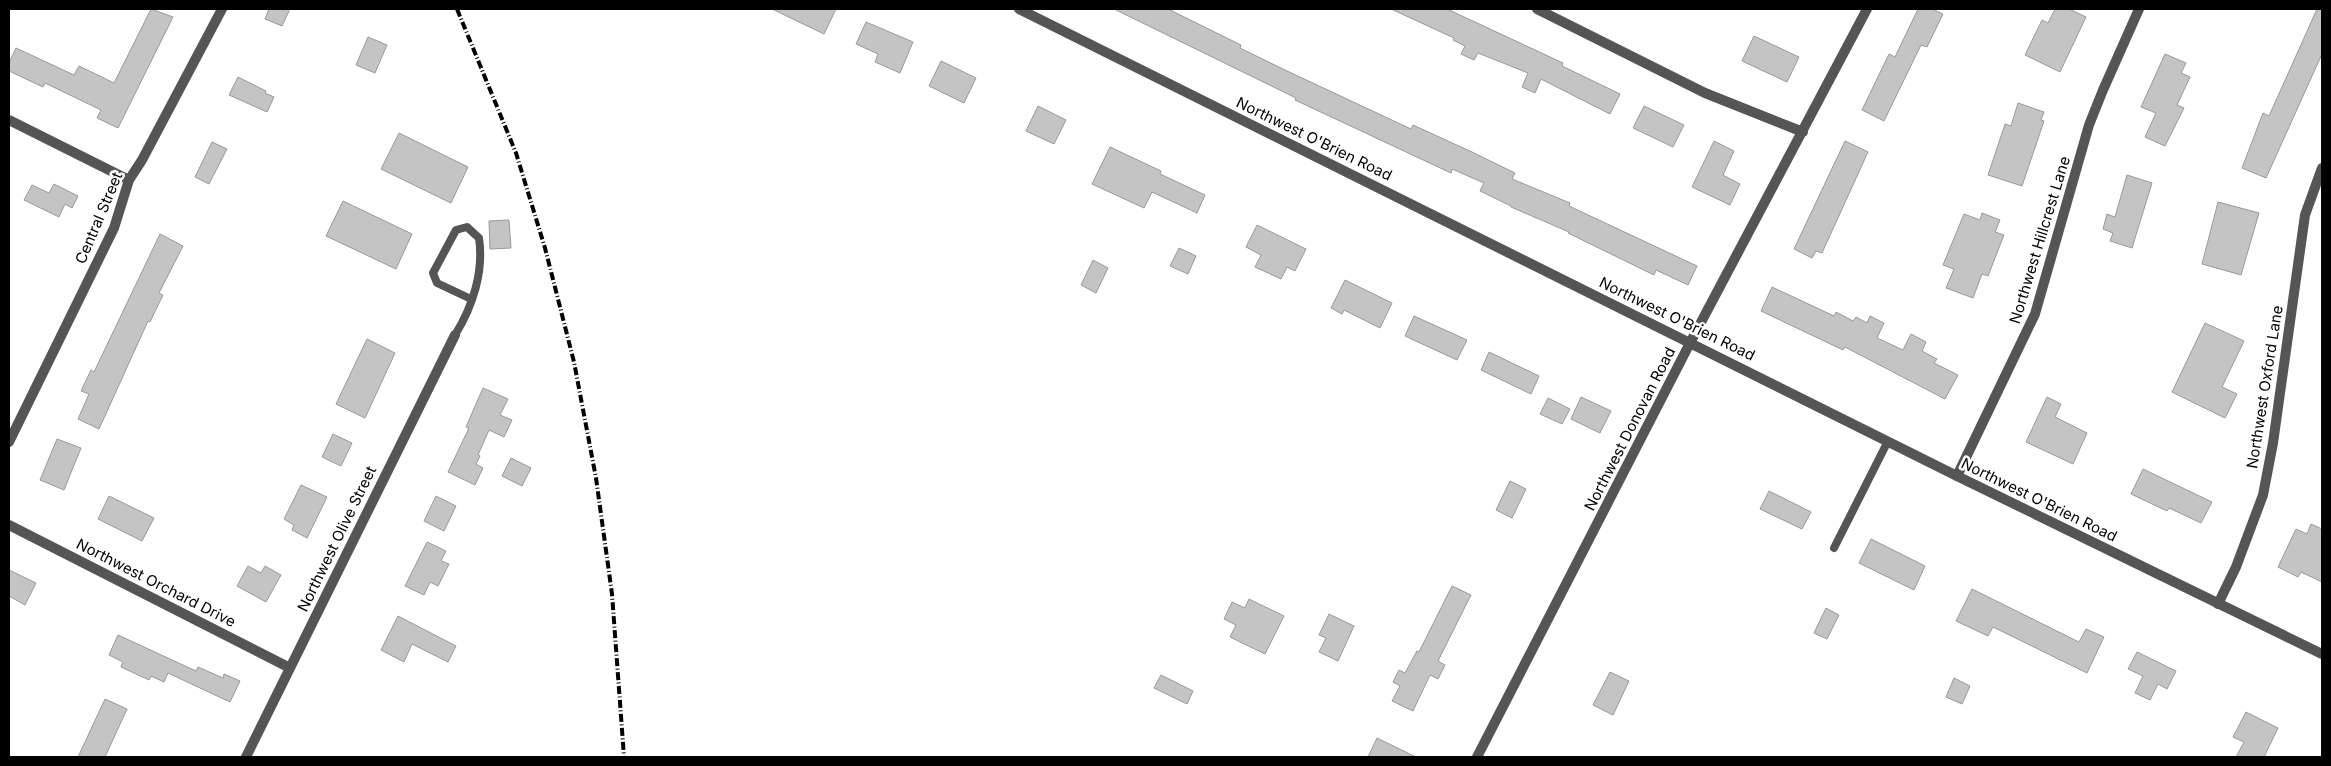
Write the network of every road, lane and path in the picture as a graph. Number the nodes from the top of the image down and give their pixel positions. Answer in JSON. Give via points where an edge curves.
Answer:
{"nodes":[{"id":1,"x":222,"y":9,"type":"edge"},
{"id":2,"x":1019,"y":9,"type":"edge"},
{"id":3,"x":1537,"y":9,"type":"edge"},
{"id":4,"x":1867,"y":9,"type":"edge"},
{"id":5,"x":2140,"y":9,"type":"edge"},
{"id":6,"x":9,"y":120,"type":"edge"},
{"id":7,"x":1803,"y":132,"type":"junction"},
{"id":8,"x":2322,"y":168,"type":"edge"},
{"id":9,"x":129,"y":180,"type":"junction"},
{"id":10,"x":472,"y":299,"type":"junction"},
{"id":11,"x":455,"y":334,"type":"joint"},
{"id":12,"x":1690,"y":343,"type":"junction"},
{"id":13,"x":1888,"y":441,"type":"junction"},
{"id":14,"x":9,"y":442,"type":"edge"},
{"id":15,"x":1957,"y":476,"type":"junction"},
{"id":16,"x":9,"y":526,"type":"edge"},
{"id":17,"x":1834,"y":548,"type":"dead end"},
{"id":18,"x":2218,"y":604,"type":"junction"},
{"id":19,"x":2322,"y":654,"type":"edge"},
{"id":20,"x":290,"y":668,"type":"junction"},
{"id":21,"x":246,"y":757,"type":"edge"},
{"id":22,"x":1477,"y":757,"type":"edge"}],
"edges":[{"from":1,"to":9,"type":"street","name":"Central Street"},
{"from":2,"to":12,"type":"street","name":"Northwest O'Brien Road"},
{"from":3,"to":7,"type":"street","via":[[1705,93]]},
{"from":4,"to":7,"type":"street","name":"Northwest Donovan Road"},
{"from":5,"to":15,"type":"street","name":"Northwest Hillcrest Lane","via":[[2089,125],[2035,314]]},
{"from":6,"to":9,"type":"street"},
{"from":7,"to":12,"type":"street","name":"Northwest Donovan Road"},
{"from":8,"to":18,"type":"street","name":"Northwest Oxford Lane","via":[[2305,215],[2263,495],[2236,567]]},
{"from":9,"to":14,"type":"street","name":"Central Street","via":[[114,228]]},
{"from":10,"to":10,"type":"lane","via":[[480,272],[481,254],[479,238],[467,227],[456,230],[433,273],[437,283]]},
{"from":10,"to":11,"type":"lane"},
{"from":11,"to":20,"type":"street","name":"Northwest Olive Street"},
{"from":12,"to":13,"type":"street","name":"Northwest O'Brien Road"},
{"from":12,"to":22,"type":"street","name":"Northwest Donovan Road"},
{"from":13,"to":15,"type":"street","name":"Northwest O'Brien Road"},
{"from":13,"to":17,"type":"lane"},
{"from":15,"to":18,"type":"street","name":"Northwest O'Brien Road"},
{"from":16,"to":20,"type":"street","name":"Northwest Orchard Drive"},
{"from":18,"to":19,"type":"street","name":"Northwest O'Brien Road"},
{"from":20,"to":21,"type":"street","name":"Northwest Olive Street"}]}
